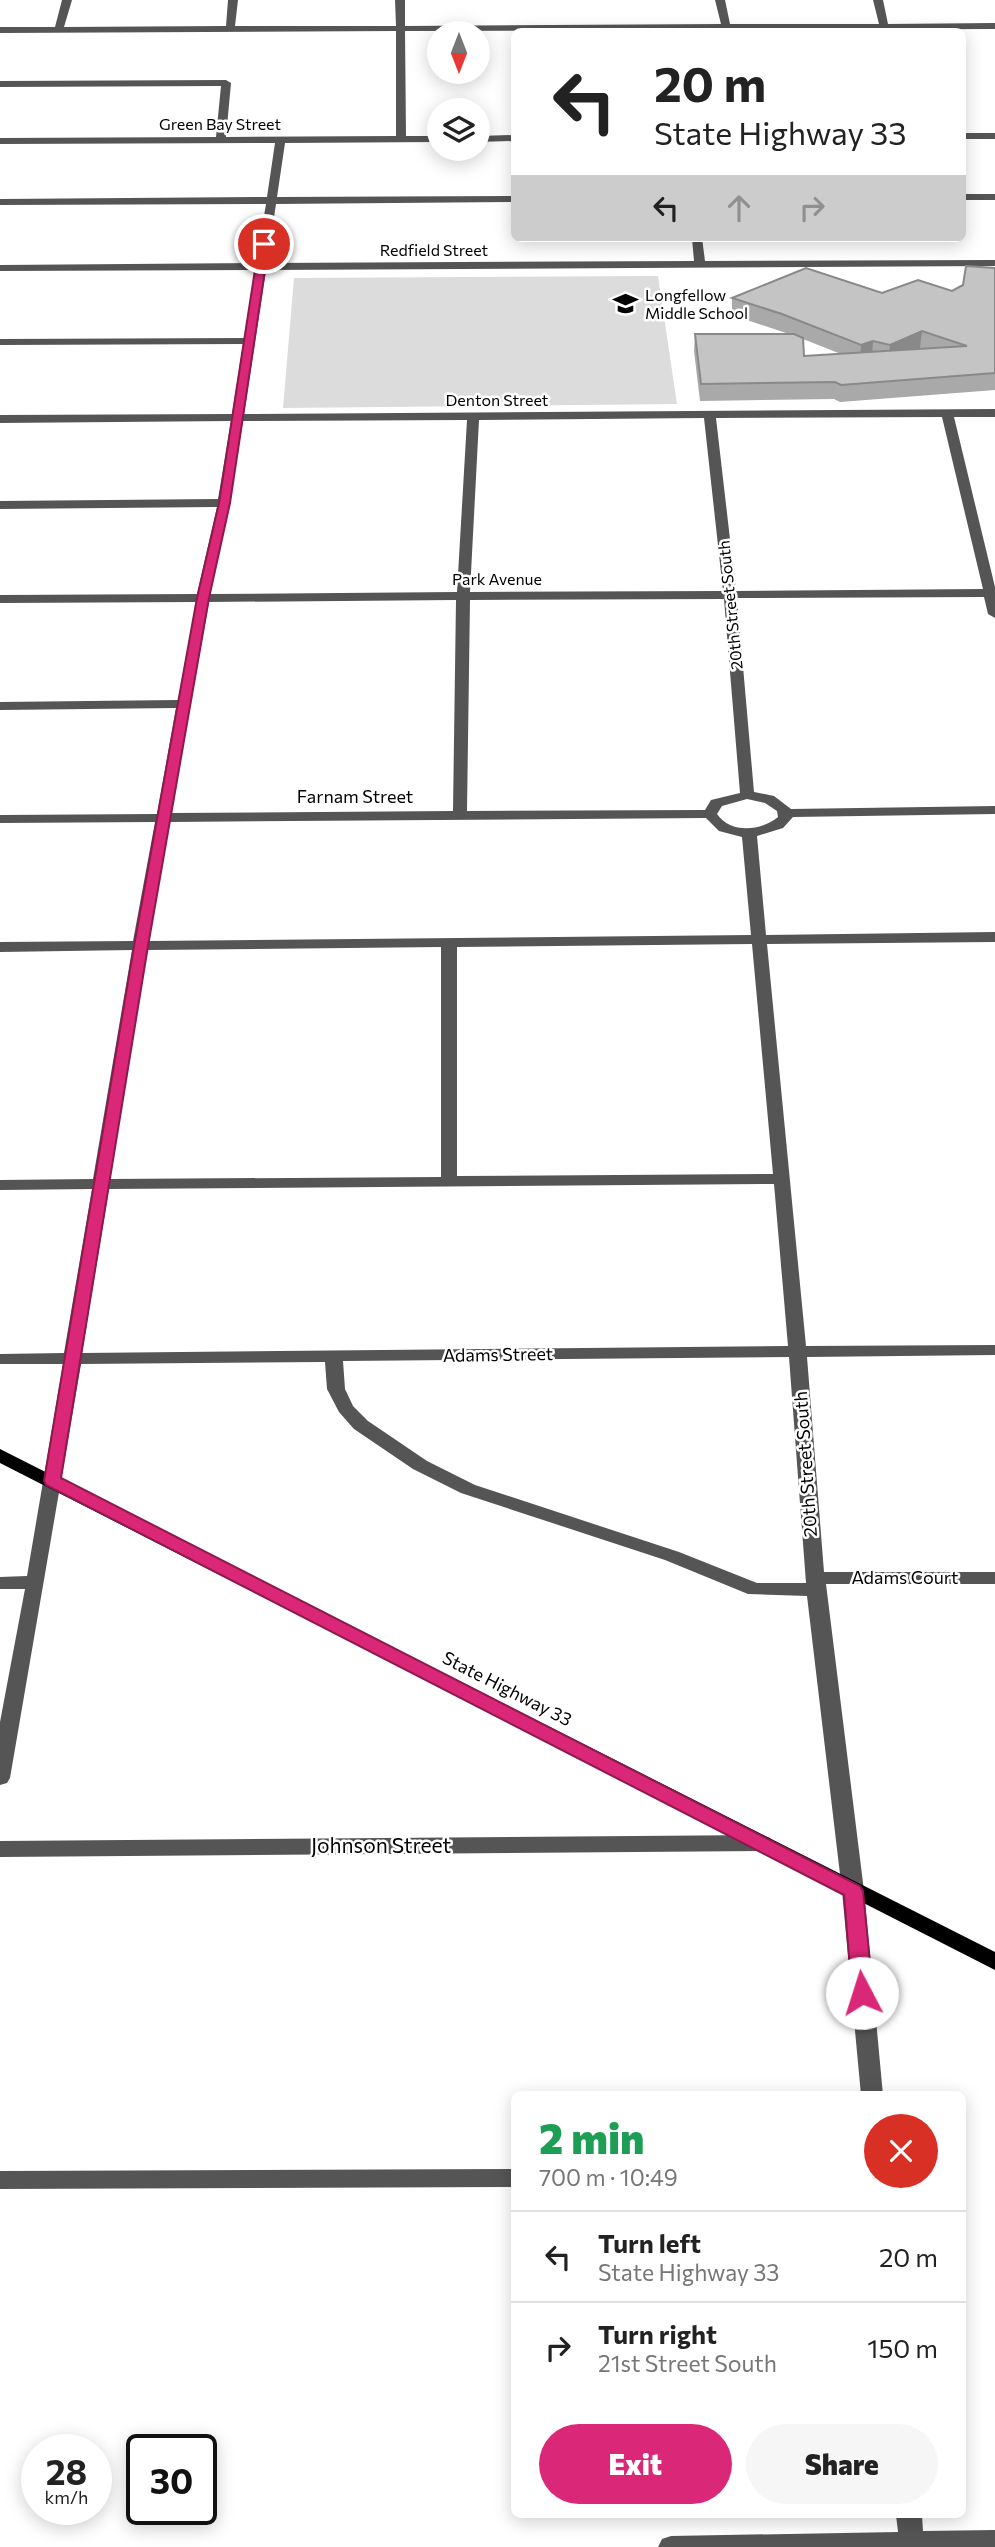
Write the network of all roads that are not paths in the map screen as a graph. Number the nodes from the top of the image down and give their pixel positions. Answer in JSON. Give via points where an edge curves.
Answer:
{"nodes":[{"id":1,"x":67,"y":0,"type":"edge"},
{"id":2,"x":233,"y":0,"type":"edge"},
{"id":3,"x":400,"y":0,"type":"edge"},
{"id":4,"x":720,"y":0,"type":"edge"},
{"id":5,"x":878,"y":0,"type":"edge"},
{"id":6,"x":995,"y":26,"type":"edge"},
{"id":7,"x":726,"y":27,"type":"junction"},
{"id":8,"x":884,"y":27,"type":"junction"},
{"id":9,"x":663,"y":28,"type":"edge"},
{"id":10,"x":401,"y":29,"type":"junction"},
{"id":11,"x":0,"y":30,"type":"edge"},
{"id":12,"x":60,"y":30,"type":"junction"},
{"id":13,"x":230,"y":30,"type":"junction"},
{"id":14,"x":511,"y":30,"type":"edge"},
{"id":15,"x":0,"y":84,"type":"edge"},
{"id":16,"x":966,"y":136,"type":"edge"},
{"id":17,"x":995,"y":136,"type":"edge"},
{"id":18,"x":511,"y":138,"type":"edge"},
{"id":19,"x":281,"y":139,"type":"junction"},
{"id":20,"x":401,"y":139,"type":"junction"},
{"id":21,"x":427,"y":139,"type":"edge"},
{"id":22,"x":490,"y":139,"type":"edge"},
{"id":23,"x":221,"y":140,"type":"junction"},
{"id":24,"x":0,"y":141,"type":"edge"},
{"id":25,"x":966,"y":197,"type":"edge"},
{"id":26,"x":995,"y":197,"type":"edge"},
{"id":27,"x":511,"y":199,"type":"edge"},
{"id":28,"x":271,"y":201,"type":"junction"},
{"id":29,"x":0,"y":202,"type":"edge"},
{"id":30,"x":697,"y":242,"type":"edge"},
{"id":31,"x":995,"y":263,"type":"edge"},
{"id":32,"x":700,"y":264,"type":"junction"},
{"id":33,"x":261,"y":266,"type":"junction"},
{"id":34,"x":0,"y":268,"type":"edge"},
{"id":35,"x":250,"y":341,"type":"junction"},
{"id":36,"x":0,"y":342,"type":"edge"},
{"id":37,"x":947,"y":413,"type":"junction"},
{"id":38,"x":995,"y":413,"type":"edge"},
{"id":39,"x":710,"y":415,"type":"junction"},
{"id":40,"x":473,"y":416,"type":"junction"},
{"id":41,"x":238,"y":418,"type":"junction"},
{"id":42,"x":0,"y":419,"type":"edge"},
{"id":43,"x":224,"y":503,"type":"junction"},
{"id":44,"x":0,"y":505,"type":"edge"},
{"id":45,"x":993,"y":593,"type":"edge"},
{"id":46,"x":730,"y":595,"type":"junction"},
{"id":47,"x":463,"y":597,"type":"junction"},
{"id":48,"x":203,"y":598,"type":"junction"},
{"id":49,"x":0,"y":599,"type":"edge"},
{"id":50,"x":995,"y":614,"type":"edge"},
{"id":51,"x":184,"y":704,"type":"junction"},
{"id":52,"x":0,"y":706,"type":"edge"},
{"id":53,"x":747,"y":795,"type":"junction"},
{"id":54,"x":995,"y":810,"type":"edge"},
{"id":55,"x":786,"y":813,"type":"junction"},
{"id":56,"x":710,"y":814,"type":"junction"},
{"id":57,"x":460,"y":816,"type":"junction"},
{"id":58,"x":164,"y":818,"type":"junction"},
{"id":59,"x":0,"y":819,"type":"edge"},
{"id":60,"x":749,"y":832,"type":"junction"},
{"id":61,"x":995,"y":937,"type":"edge"},
{"id":62,"x":758,"y":940,"type":"junction"},
{"id":63,"x":449,"y":944,"type":"junction"},
{"id":64,"x":141,"y":946,"type":"junction"},
{"id":65,"x":0,"y":947,"type":"edge"},
{"id":66,"x":781,"y":1179,"type":"junction"},
{"id":67,"x":449,"y":1180,"type":"junction"},
{"id":68,"x":102,"y":1183,"type":"junction"},
{"id":69,"x":0,"y":1185,"type":"edge"},
{"id":70,"x":995,"y":1350,"type":"edge"},
{"id":71,"x":797,"y":1352,"type":"junction"},
{"id":72,"x":334,"y":1356,"type":"junction"},
{"id":73,"x":73,"y":1358,"type":"junction"},
{"id":74,"x":0,"y":1359,"type":"edge"},
{"id":75,"x":0,"y":1455,"type":"edge"},
{"id":76,"x":52,"y":1481,"type":"junction"},
{"id":77,"x":995,"y":1578,"type":"edge"},
{"id":78,"x":0,"y":1583,"type":"edge"},
{"id":79,"x":36,"y":1583,"type":"junction"},
{"id":80,"x":816,"y":1584,"type":"junction"},
{"id":81,"x":0,"y":1778,"type":"edge"},
{"id":82,"x":762,"y":1843,"type":"junction"},
{"id":83,"x":0,"y":1849,"type":"edge"},
{"id":84,"x":853,"y":1891,"type":"junction"},
{"id":85,"x":995,"y":1962,"type":"edge"},
{"id":86,"x":872,"y":2091,"type":"edge"},
{"id":87,"x":511,"y":2178,"type":"edge"},
{"id":88,"x":0,"y":2180,"type":"edge"},
{"id":89,"x":909,"y":2518,"type":"edge"},
{"id":90,"x":995,"y":2541,"type":"edge"},
{"id":91,"x":912,"y":2544,"type":"edge"},
{"id":92,"x":671,"y":2547,"type":"edge"}],
"edges":[{"from":1,"to":12,"type":"street"},
{"from":2,"to":13,"type":"street"},
{"from":3,"to":10,"type":"street"},
{"from":4,"to":7,"type":"street"},
{"from":5,"to":8,"type":"street"},
{"from":6,"to":8,"type":"street"},
{"from":7,"to":8,"type":"street"},
{"from":7,"to":9,"type":"street"},
{"from":10,"to":13,"type":"street"},
{"from":10,"to":14,"type":"street"},
{"from":10,"to":20,"type":"street"},
{"from":11,"to":12,"type":"street"},
{"from":12,"to":13,"type":"street"},
{"from":15,"to":23,"type":"street","via":[[226,83]]},
{"from":16,"to":17,"type":"street"},
{"from":18,"to":22,"type":"street"},
{"from":19,"to":20,"type":"street","name":"Green Bay Street"},
{"from":19,"to":23,"type":"street","name":"Green Bay Street"},
{"from":19,"to":28,"type":"street"},
{"from":20,"to":21,"type":"street","name":"Green Bay Street"},
{"from":23,"to":24,"type":"street","name":"Green Bay Street"},
{"from":25,"to":26,"type":"street"},
{"from":27,"to":28,"type":"street"},
{"from":28,"to":29,"type":"street"},
{"from":28,"to":33,"type":"street"},
{"from":30,"to":32,"type":"street"},
{"from":31,"to":32,"type":"street","name":"Redfield Street"},
{"from":32,"to":33,"type":"street","name":"Redfield Street"},
{"from":33,"to":34,"type":"street","name":"Redfield Street"},
{"from":33,"to":35,"type":"street"},
{"from":35,"to":36,"type":"street"},
{"from":35,"to":41,"type":"street"},
{"from":37,"to":38,"type":"street","name":"Denton Street"},
{"from":37,"to":39,"type":"street","name":"Denton Street"},
{"from":37,"to":45,"type":"street"},
{"from":39,"to":40,"type":"street","name":"Denton Street"},
{"from":39,"to":46,"type":"street","name":"20th Street South"},
{"from":40,"to":41,"type":"street","name":"Denton Street"},
{"from":40,"to":47,"type":"street"},
{"from":41,"to":42,"type":"street","name":"Denton Street"},
{"from":41,"to":43,"type":"street"},
{"from":43,"to":44,"type":"street"},
{"from":43,"to":48,"type":"street"},
{"from":45,"to":46,"type":"street","name":"Park Avenue"},
{"from":45,"to":50,"type":"street"},
{"from":46,"to":47,"type":"street","name":"Park Avenue"},
{"from":46,"to":53,"type":"street","name":"20th Street South"},
{"from":47,"to":48,"type":"street","name":"Park Avenue"},
{"from":47,"to":57,"type":"street"},
{"from":48,"to":49,"type":"street","name":"Park Avenue"},
{"from":48,"to":51,"type":"street"},
{"from":51,"to":52,"type":"street"},
{"from":51,"to":58,"type":"street"},
{"from":53,"to":55,"type":"street","via":[[769,799]]},
{"from":53,"to":56,"type":"street","via":[[716,803]]},
{"from":54,"to":55,"type":"street"},
{"from":55,"to":60,"type":"street","via":[[772,829]]},
{"from":56,"to":57,"type":"street","name":"Farnam Street"},
{"from":56,"to":60,"type":"street","via":[[718,824]]},
{"from":57,"to":58,"type":"street","name":"Farnam Street"},
{"from":58,"to":59,"type":"street","name":"Farnam Street"},
{"from":58,"to":64,"type":"street"},
{"from":60,"to":62,"type":"street","name":"20th Street South"},
{"from":61,"to":62,"type":"street"},
{"from":62,"to":63,"type":"street"},
{"from":62,"to":66,"type":"street","name":"20th Street South"},
{"from":63,"to":64,"type":"street"},
{"from":63,"to":67,"type":"street"},
{"from":64,"to":65,"type":"street"},
{"from":64,"to":68,"type":"street"},
{"from":66,"to":67,"type":"street"},
{"from":66,"to":71,"type":"street","name":"20th Street South"},
{"from":67,"to":68,"type":"street"},
{"from":68,"to":69,"type":"street"},
{"from":68,"to":73,"type":"street"},
{"from":70,"to":71,"type":"street","name":"Adams Street"},
{"from":71,"to":72,"type":"street","name":"Adams Street"},
{"from":71,"to":80,"type":"street","name":"20th Street South"},
{"from":72,"to":73,"type":"street","name":"Adams Street"},
{"from":72,"to":80,"type":"street","name":"Adams Court","via":[[336,1389],[345,1408],[387,1445],[444,1477],[755,1589]]},
{"from":73,"to":74,"type":"street","name":"Adams Street"},
{"from":73,"to":76,"type":"street"},
{"from":75,"to":76,"type":"main road","name":"State Highway 33"},
{"from":76,"to":79,"type":"street"},
{"from":76,"to":82,"type":"main road","name":"State Highway 33"},
{"from":77,"to":80,"type":"street","name":"Adams Court"},
{"from":78,"to":79,"type":"street"},
{"from":79,"to":81,"type":"street"},
{"from":80,"to":84,"type":"street","name":"20th Street South"},
{"from":82,"to":83,"type":"street","name":"Johnson Street"},
{"from":82,"to":84,"type":"main road","name":"State Highway 33"},
{"from":84,"to":85,"type":"main road","name":"State Highway 33"},
{"from":84,"to":86,"type":"street","name":"20th Street South"},
{"from":87,"to":88,"type":"street"},
{"from":89,"to":91,"type":"street"},
{"from":90,"to":91,"type":"street"},
{"from":91,"to":92,"type":"street"}]}
